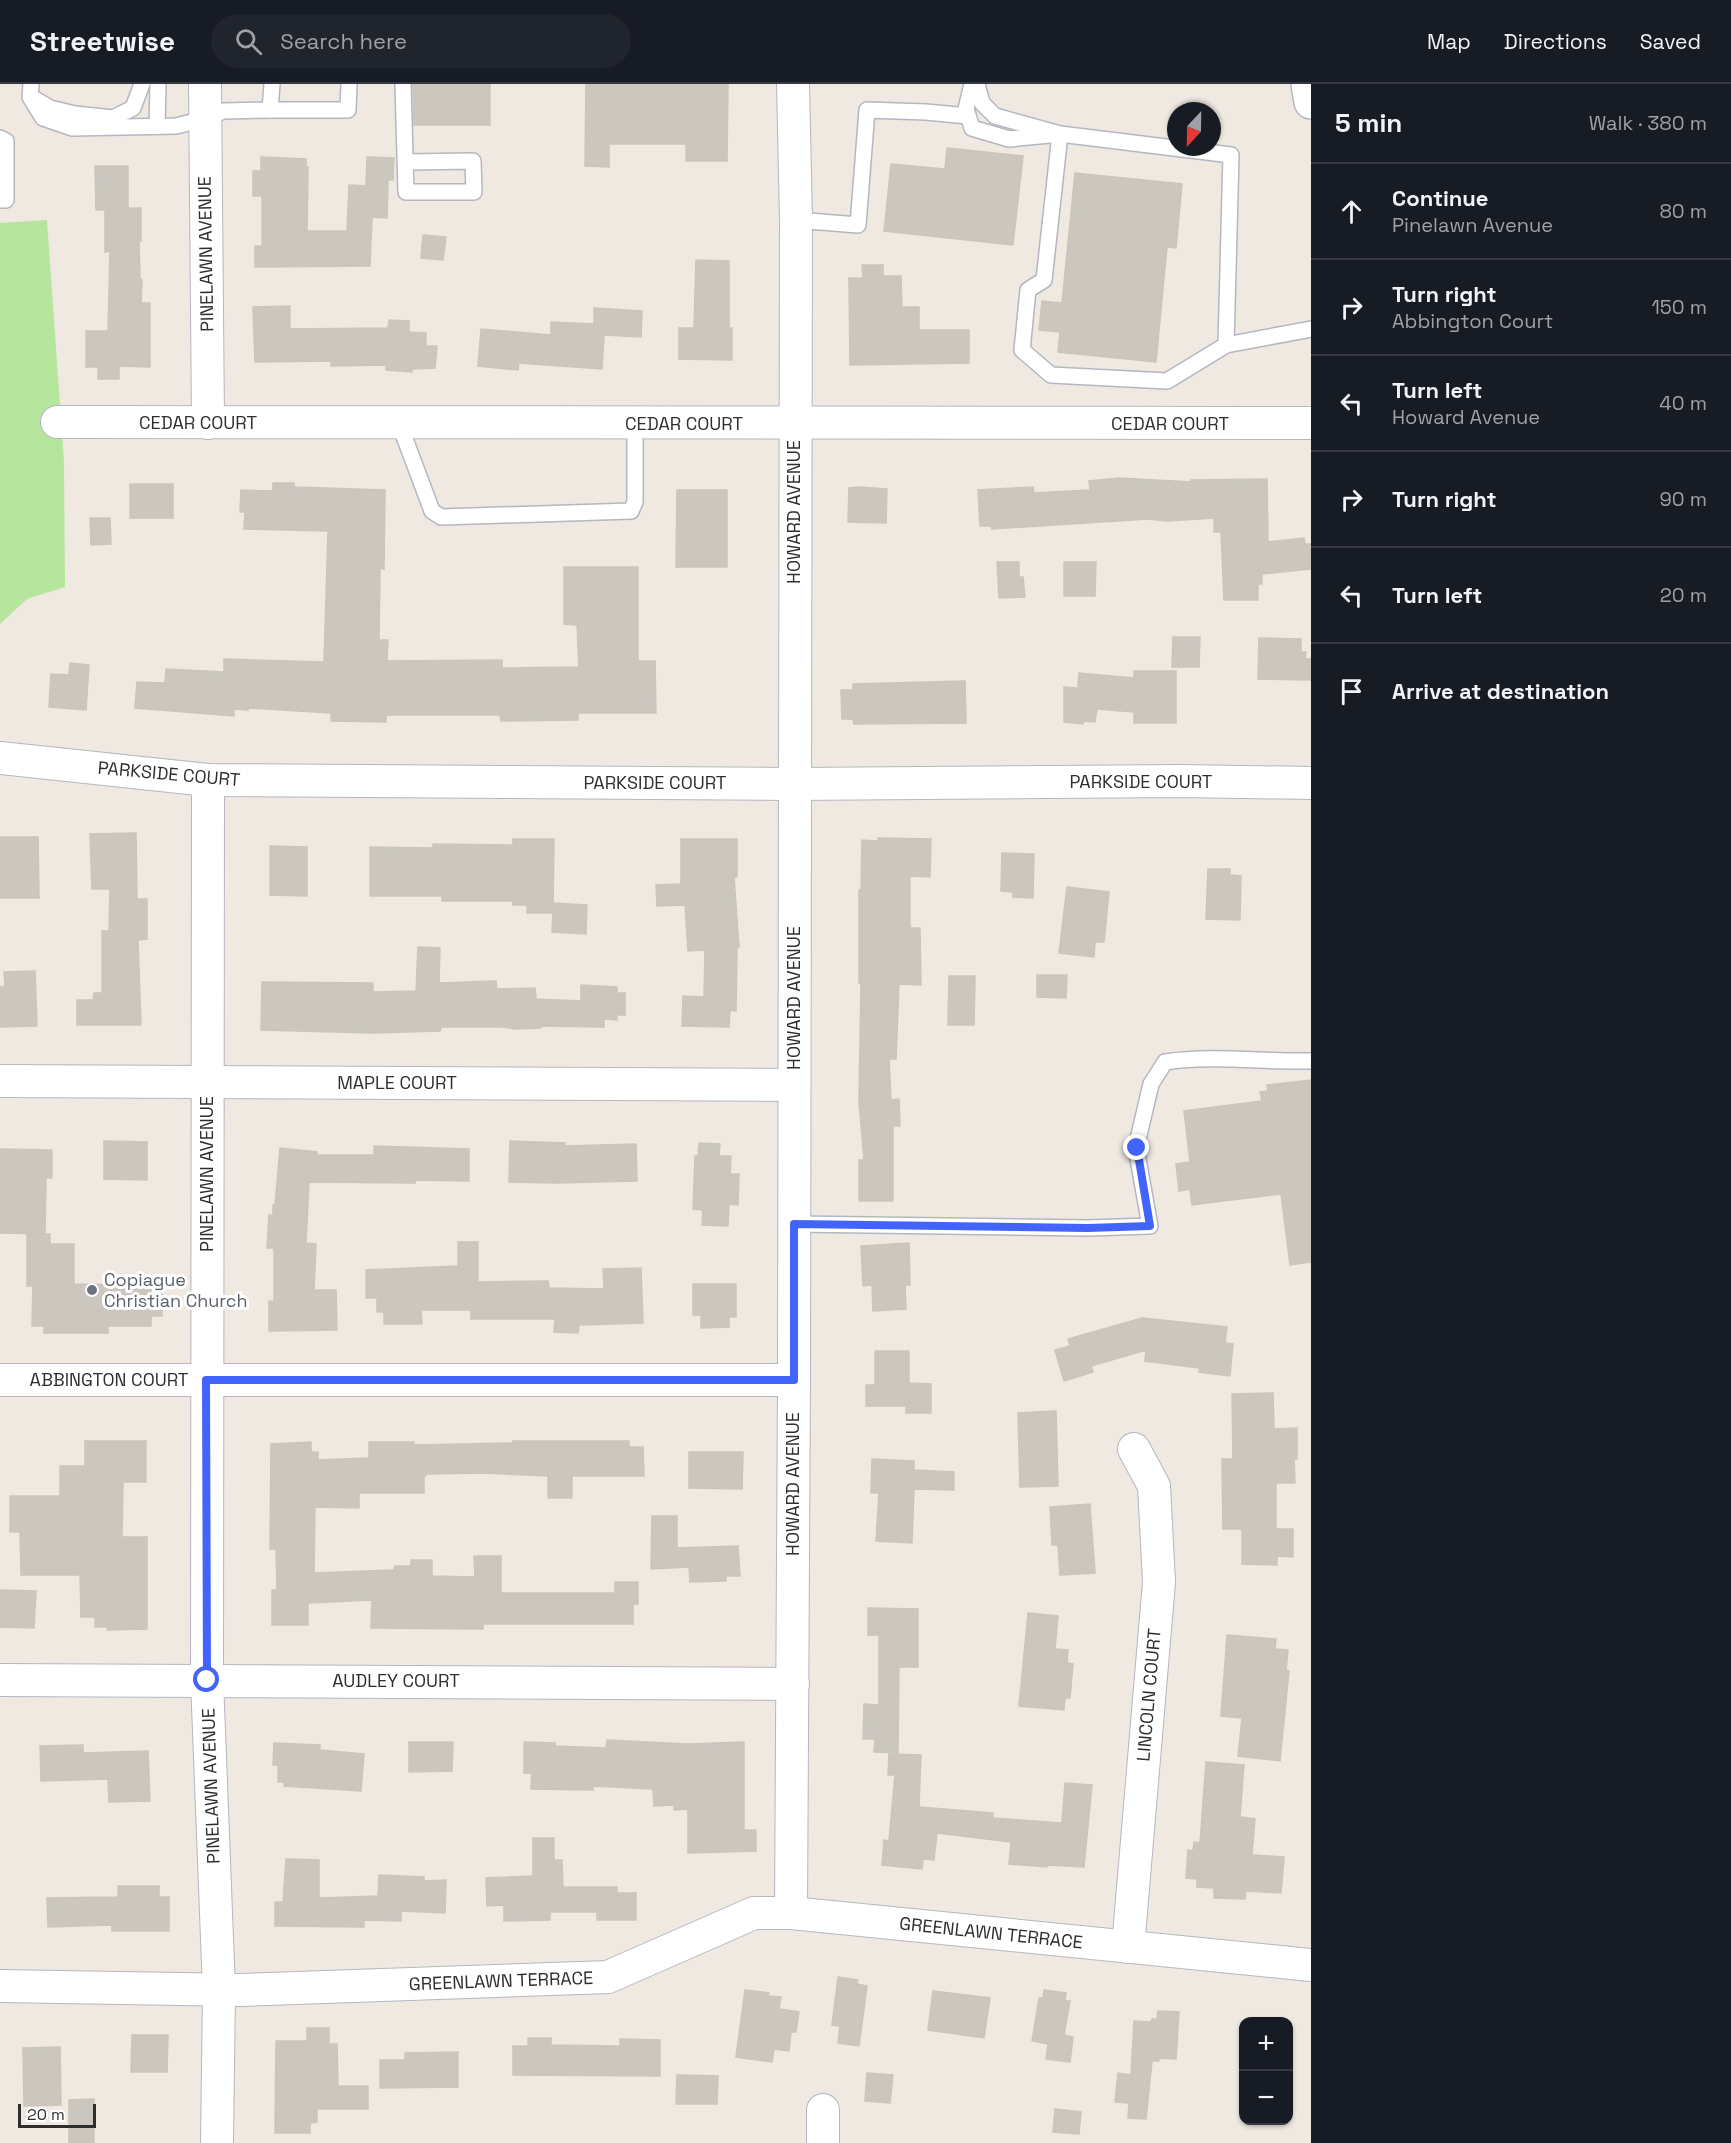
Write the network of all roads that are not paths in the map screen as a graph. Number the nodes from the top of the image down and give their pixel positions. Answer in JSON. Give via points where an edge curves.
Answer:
{"nodes":[{"id":1,"x":142,"y":84,"type":"edge"},
{"id":2,"x":158,"y":84,"type":"edge"},
{"id":3,"x":205,"y":84,"type":"edge"},
{"id":4,"x":272,"y":84,"type":"edge"},
{"id":5,"x":349,"y":84,"type":"edge"},
{"id":6,"x":403,"y":84,"type":"edge"},
{"id":7,"x":793,"y":84,"type":"edge"},
{"id":8,"x":972,"y":84,"type":"edge"},
{"id":9,"x":977,"y":84,"type":"edge"},
{"id":10,"x":1308,"y":84,"type":"edge"},
{"id":11,"x":30,"y":90,"type":"edge"},
{"id":12,"x":1311,"y":102,"type":"edge"},
{"id":13,"x":270,"y":111,"type":"junction"},
{"id":14,"x":968,"y":116,"type":"junction"},
{"id":15,"x":204,"y":119,"type":"junction"},
{"id":16,"x":158,"y":126,"type":"junction"},
{"id":17,"x":1060,"y":134,"type":"junction"},
{"id":18,"x":0,"y":138,"type":"edge"},
{"id":19,"x":406,"y":162,"type":"junction"},
{"id":20,"x":0,"y":200,"type":"edge"},
{"id":21,"x":795,"y":220,"type":"junction"},
{"id":22,"x":1311,"y":329,"type":"edge"},
{"id":23,"x":1226,"y":345,"type":"junction"},
{"id":24,"x":57,"y":422,"type":"dead end"},
{"id":25,"x":208,"y":423,"type":"junction"},
{"id":26,"x":399,"y":423,"type":"junction"},
{"id":27,"x":1311,"y":423,"type":"edge"},
{"id":28,"x":635,"y":424,"type":"junction"},
{"id":29,"x":794,"y":424,"type":"junction"},
{"id":30,"x":0,"y":758,"type":"edge"},
{"id":31,"x":208,"y":780,"type":"junction"},
{"id":32,"x":1311,"y":783,"type":"edge"},
{"id":33,"x":794,"y":784,"type":"junction"},
{"id":34,"x":1311,"y":1061,"type":"edge"},
{"id":35,"x":0,"y":1081,"type":"edge"},
{"id":36,"x":207,"y":1083,"type":"junction"},
{"id":37,"x":794,"y":1085,"type":"junction"},
{"id":38,"x":794,"y":1224,"type":"junction"},
{"id":39,"x":0,"y":1380,"type":"edge"},
{"id":40,"x":206,"y":1380,"type":"junction"},
{"id":41,"x":794,"y":1380,"type":"junction"},
{"id":42,"x":1134,"y":1449,"type":"dead end"},
{"id":43,"x":0,"y":1680,"type":"edge"},
{"id":44,"x":207,"y":1680,"type":"junction"},
{"id":45,"x":793,"y":1684,"type":"junction"},
{"id":46,"x":791,"y":1913,"type":"junction"},
{"id":47,"x":1128,"y":1947,"type":"junction"},
{"id":48,"x":1311,"y":1965,"type":"edge"},
{"id":49,"x":0,"y":1986,"type":"edge"},
{"id":50,"x":219,"y":1990,"type":"junction"},
{"id":51,"x":823,"y":2110,"type":"dead end"},
{"id":52,"x":217,"y":2143,"type":"edge"},
{"id":53,"x":823,"y":2143,"type":"edge"}],
"edges":[{"from":1,"to":11,"type":"lane","via":[[133,108],[112,118],[50,108]]},
{"from":2,"to":16,"type":"lane"},
{"from":3,"to":15,"type":"street","name":"PINELAWN AVENUE"},
{"from":4,"to":13,"type":"lane"},
{"from":5,"to":13,"type":"lane","via":[[348,110]]},
{"from":6,"to":19,"type":"lane"},
{"from":7,"to":21,"type":"street","name":"HOWARD AVENUE"},
{"from":8,"to":14,"type":"lane"},
{"from":9,"to":17,"type":"lane","via":[[982,103],[995,116]]},
{"from":10,"to":12,"type":"main road"},
{"from":11,"to":16,"type":"lane","via":[[43,118],[72,128]]},
{"from":13,"to":15,"type":"lane","via":[[223,111]]},
{"from":14,"to":17,"type":"lane","via":[[972,128],[1009,139]]},
{"from":14,"to":21,"type":"lane","via":[[867,110],[858,225]]},
{"from":15,"to":16,"type":"lane"},
{"from":15,"to":25,"type":"street","name":"PINELAWN AVENUE"},
{"from":17,"to":23,"type":"lane","via":[[1231,155]]},
{"from":17,"to":23,"type":"lane","via":[[1044,280],[1028,291],[1022,350],[1051,375],[1167,381]]},
{"from":18,"to":20,"type":"lane","via":[[6,141],[6,200]]},
{"from":19,"to":19,"type":"lane","via":[[406,192],[474,192],[473,161]]},
{"from":21,"to":29,"type":"street","name":"HOWARD AVENUE"},
{"from":22,"to":23,"type":"lane"},
{"from":24,"to":25,"type":"street","name":"CEDAR COURT"},
{"from":25,"to":26,"type":"street","name":"CEDAR COURT"},
{"from":26,"to":28,"type":"street","name":"CEDAR COURT"},
{"from":26,"to":28,"type":"lane","via":[[432,511],[441,518],[631,511],[635,501]]},
{"from":27,"to":29,"type":"street","name":"CEDAR COURT"},
{"from":28,"to":29,"type":"street","name":"CEDAR COURT"},
{"from":29,"to":33,"type":"street","name":"HOWARD AVENUE"},
{"from":30,"to":31,"type":"street","name":"PARKSIDE COURT"},
{"from":31,"to":33,"type":"street","name":"PARKSIDE COURT"},
{"from":31,"to":36,"type":"street","name":"PINELAWN AVENUE"},
{"from":32,"to":33,"type":"street","name":"PARKSIDE COURT"},
{"from":33,"to":37,"type":"street","name":"HOWARD AVENUE"},
{"from":34,"to":38,"type":"lane","via":[[1192,1058],[1165,1062],[1151,1084],[1137,1148],[1150,1226]]},
{"from":35,"to":36,"type":"street","name":"MAPLE COURT"},
{"from":36,"to":37,"type":"street","name":"MAPLE COURT"},
{"from":36,"to":40,"type":"street","name":"PINELAWN AVENUE"},
{"from":37,"to":38,"type":"street","name":"HOWARD AVENUE"},
{"from":38,"to":41,"type":"street","name":"HOWARD AVENUE"},
{"from":39,"to":40,"type":"street","name":"ABBINGTON COURT"},
{"from":40,"to":41,"type":"street","name":"ABBINGTON COURT"},
{"from":40,"to":44,"type":"street","name":"PINELAWN AVENUE"},
{"from":41,"to":45,"type":"street","name":"HOWARD AVENUE"},
{"from":42,"to":47,"type":"street","name":"LINCOLN COURT","via":[[1154,1486],[1159,1582]]},
{"from":43,"to":44,"type":"street","name":"AUDLEY COURT"},
{"from":44,"to":45,"type":"street","name":"AUDLEY COURT"},
{"from":44,"to":50,"type":"street","name":"PINELAWN AVENUE"},
{"from":45,"to":46,"type":"street","name":"HOWARD AVENUE"},
{"from":46,"to":47,"type":"street","name":"GREENLAWN TERRACE"},
{"from":46,"to":50,"type":"street","name":"GREENLAWN TERRACE","via":[[754,1913],[608,1977]]},
{"from":47,"to":48,"type":"street","name":"GREENLAWN TERRACE"},
{"from":49,"to":50,"type":"street","name":"GREENLAWN TERRACE"},
{"from":50,"to":52,"type":"street","name":"PINELAWN AVENUE"},
{"from":51,"to":53,"type":"street"}]}
